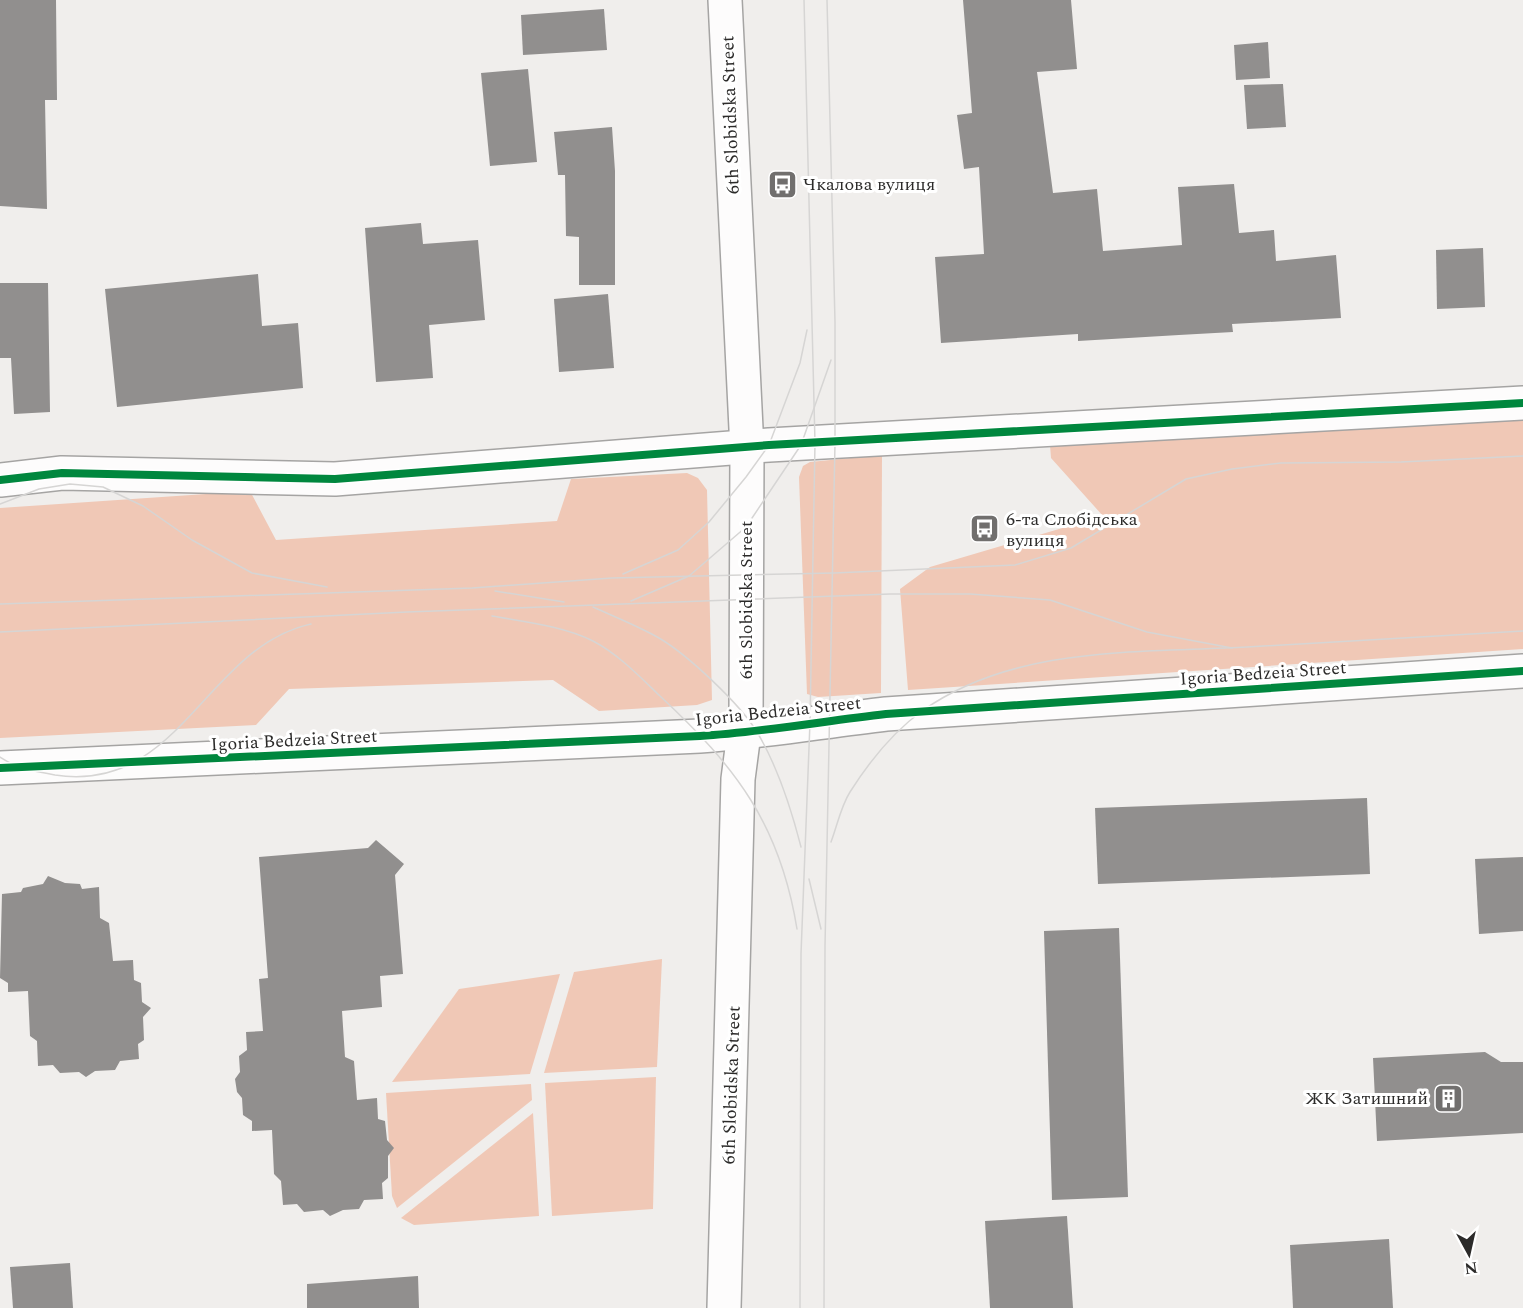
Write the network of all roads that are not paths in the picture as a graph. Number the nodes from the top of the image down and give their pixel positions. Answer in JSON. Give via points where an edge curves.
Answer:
{"nodes":[{"id":1,"x":725,"y":0,"type":"edge"},
{"id":2,"x":1523,"y":403,"type":"edge"},
{"id":3,"x":747,"y":449,"type":"junction"},
{"id":4,"x":0,"y":480,"type":"edge"},
{"id":5,"x":1523,"y":671,"type":"edge"},
{"id":6,"x":745,"y":733,"type":"junction"},
{"id":7,"x":0,"y":768,"type":"edge"},
{"id":8,"x":724,"y":1308,"type":"edge"}],
"edges":[{"from":1,"to":3,"type":"street","name":"6th Slobidska Street"},
{"from":2,"to":3,"type":"street"},
{"from":3,"to":4,"type":"street","via":[[335,479],[62,473]]},
{"from":3,"to":6,"type":"street","name":"6th Slobidska Street"},
{"from":5,"to":6,"type":"street","name":"Igoria Bedzeia Street","via":[[886,714]]},
{"from":6,"to":7,"type":"street","name":"Igoria Bedzeia Street"},
{"from":6,"to":8,"type":"street","name":"6th Slobidska Street","via":[[738,778]]}]}
